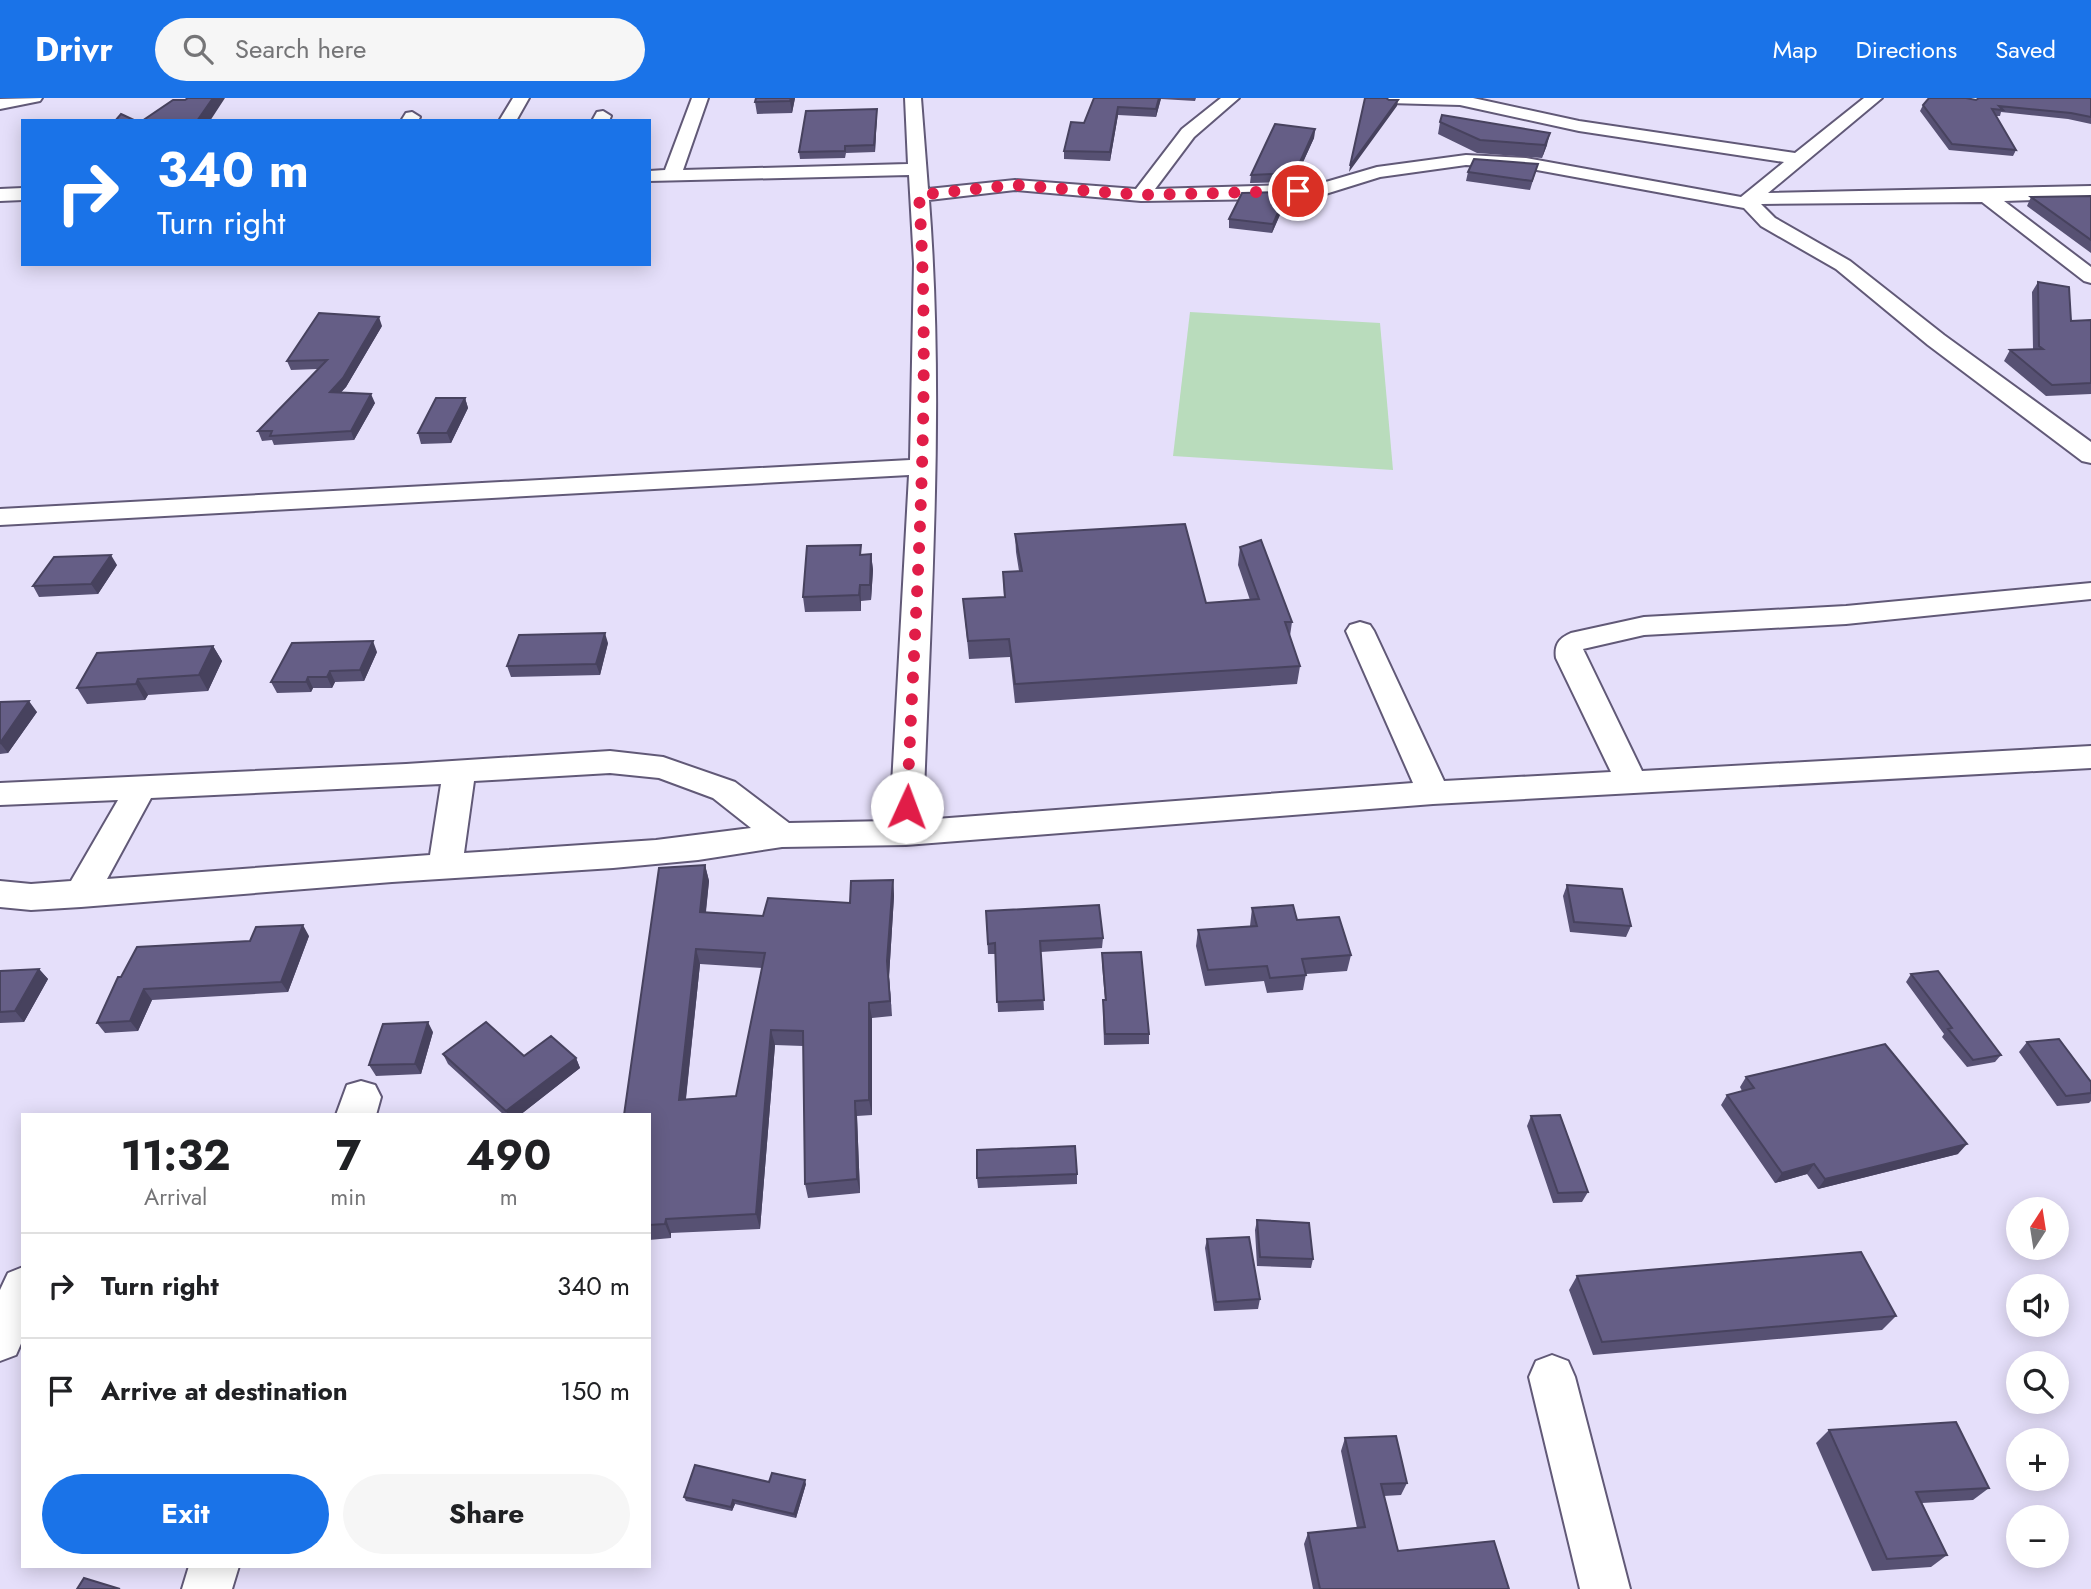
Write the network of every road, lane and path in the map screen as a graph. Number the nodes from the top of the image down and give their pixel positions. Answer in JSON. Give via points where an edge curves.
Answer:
{"nodes":[{"id":1,"x":34,"y":98,"type":"edge"},
{"id":2,"x":521,"y":98,"type":"edge"},
{"id":3,"x":700,"y":98,"type":"edge"},
{"id":4,"x":913,"y":98,"type":"edge"},
{"id":5,"x":1231,"y":98,"type":"edge"},
{"id":6,"x":1389,"y":98,"type":"edge"},
{"id":7,"x":1874,"y":98,"type":"edge"},
{"id":8,"x":1967,"y":98,"type":"edge"},
{"id":9,"x":1974,"y":98,"type":"edge"},
{"id":10,"x":0,"y":104,"type":"edge"},
{"id":11,"x":508,"y":119,"type":"edge"},
{"id":12,"x":1800,"y":159,"type":"junction"},
{"id":13,"x":918,"y":169,"type":"junction"},
{"id":14,"x":651,"y":176,"type":"edge"},
{"id":15,"x":672,"y":176,"type":"junction"},
{"id":16,"x":2091,"y":192,"type":"edge"},
{"id":17,"x":21,"y":194,"type":"edge"},
{"id":18,"x":0,"y":195,"type":"edge"},
{"id":19,"x":919,"y":195,"type":"junction"},
{"id":20,"x":1141,"y":195,"type":"junction"},
{"id":21,"x":1986,"y":196,"type":"junction"},
{"id":22,"x":1750,"y":201,"type":"junction"},
{"id":23,"x":2091,"y":277,"type":"edge"},
{"id":24,"x":2091,"y":456,"type":"edge"},
{"id":25,"x":922,"y":467,"type":"junction"},
{"id":26,"x":0,"y":517,"type":"edge"},
{"id":27,"x":2091,"y":591,"type":"edge"},
{"id":28,"x":1360,"y":631,"type":"dead end"},
{"id":29,"x":2091,"y":757,"type":"edge"},
{"id":30,"x":458,"y":772,"type":"junction"},
{"id":31,"x":1632,"y":782,"type":"junction"},
{"id":32,"x":142,"y":786,"type":"junction"},
{"id":33,"x":1433,"y":793,"type":"junction"},
{"id":34,"x":0,"y":794,"type":"edge"},
{"id":35,"x":906,"y":833,"type":"junction"},
{"id":36,"x":782,"y":835,"type":"junction"},
{"id":37,"x":444,"y":866,"type":"junction"},
{"id":38,"x":0,"y":894,"type":"edge"},
{"id":39,"x":81,"y":894,"type":"junction"},
{"id":40,"x":21,"y":1292,"type":"edge"},
{"id":41,"x":0,"y":1340,"type":"edge"},
{"id":42,"x":1552,"y":1377,"type":"dead end"},
{"id":43,"x":213,"y":1568,"type":"edge"},
{"id":44,"x":206,"y":1589,"type":"edge"},
{"id":45,"x":1605,"y":1589,"type":"edge"}],
"edges":[{"from":1,"to":10,"type":"street"},
{"from":2,"to":11,"type":"street"},
{"from":3,"to":15,"type":"street"},
{"from":4,"to":13,"type":"street"},
{"from":5,"to":20,"type":"street","via":[[1188,133]]},
{"from":6,"to":12,"type":"street","via":[[1461,100],[1580,126]]},
{"from":7,"to":12,"type":"street"},
{"from":8,"to":9,"type":"street"},
{"from":12,"to":22,"type":"street"},
{"from":13,"to":15,"type":"street"},
{"from":13,"to":19,"type":"street"},
{"from":14,"to":15,"type":"street"},
{"from":16,"to":21,"type":"street"},
{"from":17,"to":18,"type":"street"},
{"from":19,"to":20,"type":"street","via":[[1015,185]]},
{"from":19,"to":25,"type":"street","via":[[924,263]]},
{"from":20,"to":22,"type":"street","via":[[1320,190],[1377,172],[1491,160]]},
{"from":21,"to":22,"type":"street"},
{"from":21,"to":23,"type":"street"},
{"from":22,"to":24,"type":"street","via":[[1768,222],[1843,265]]},
{"from":25,"to":26,"type":"street"},
{"from":25,"to":35,"type":"street"},
{"from":27,"to":31,"type":"street","via":[[1846,615],[1644,626],[1581,639],[1569,649],[1572,658]]},
{"from":28,"to":33,"type":"street"},
{"from":29,"to":31,"type":"street"},
{"from":30,"to":32,"type":"street"},
{"from":30,"to":36,"type":"street","via":[[610,762],[663,768],[724,790]]},
{"from":30,"to":37,"type":"street"},
{"from":31,"to":33,"type":"street"},
{"from":32,"to":34,"type":"street"},
{"from":32,"to":39,"type":"street"},
{"from":33,"to":35,"type":"street"},
{"from":35,"to":36,"type":"street"},
{"from":36,"to":37,"type":"street","via":[[643,855]]},
{"from":37,"to":39,"type":"street"},
{"from":38,"to":39,"type":"street"},
{"from":40,"to":41,"type":"street"},
{"from":42,"to":45,"type":"street"},
{"from":43,"to":44,"type":"street"}]}
